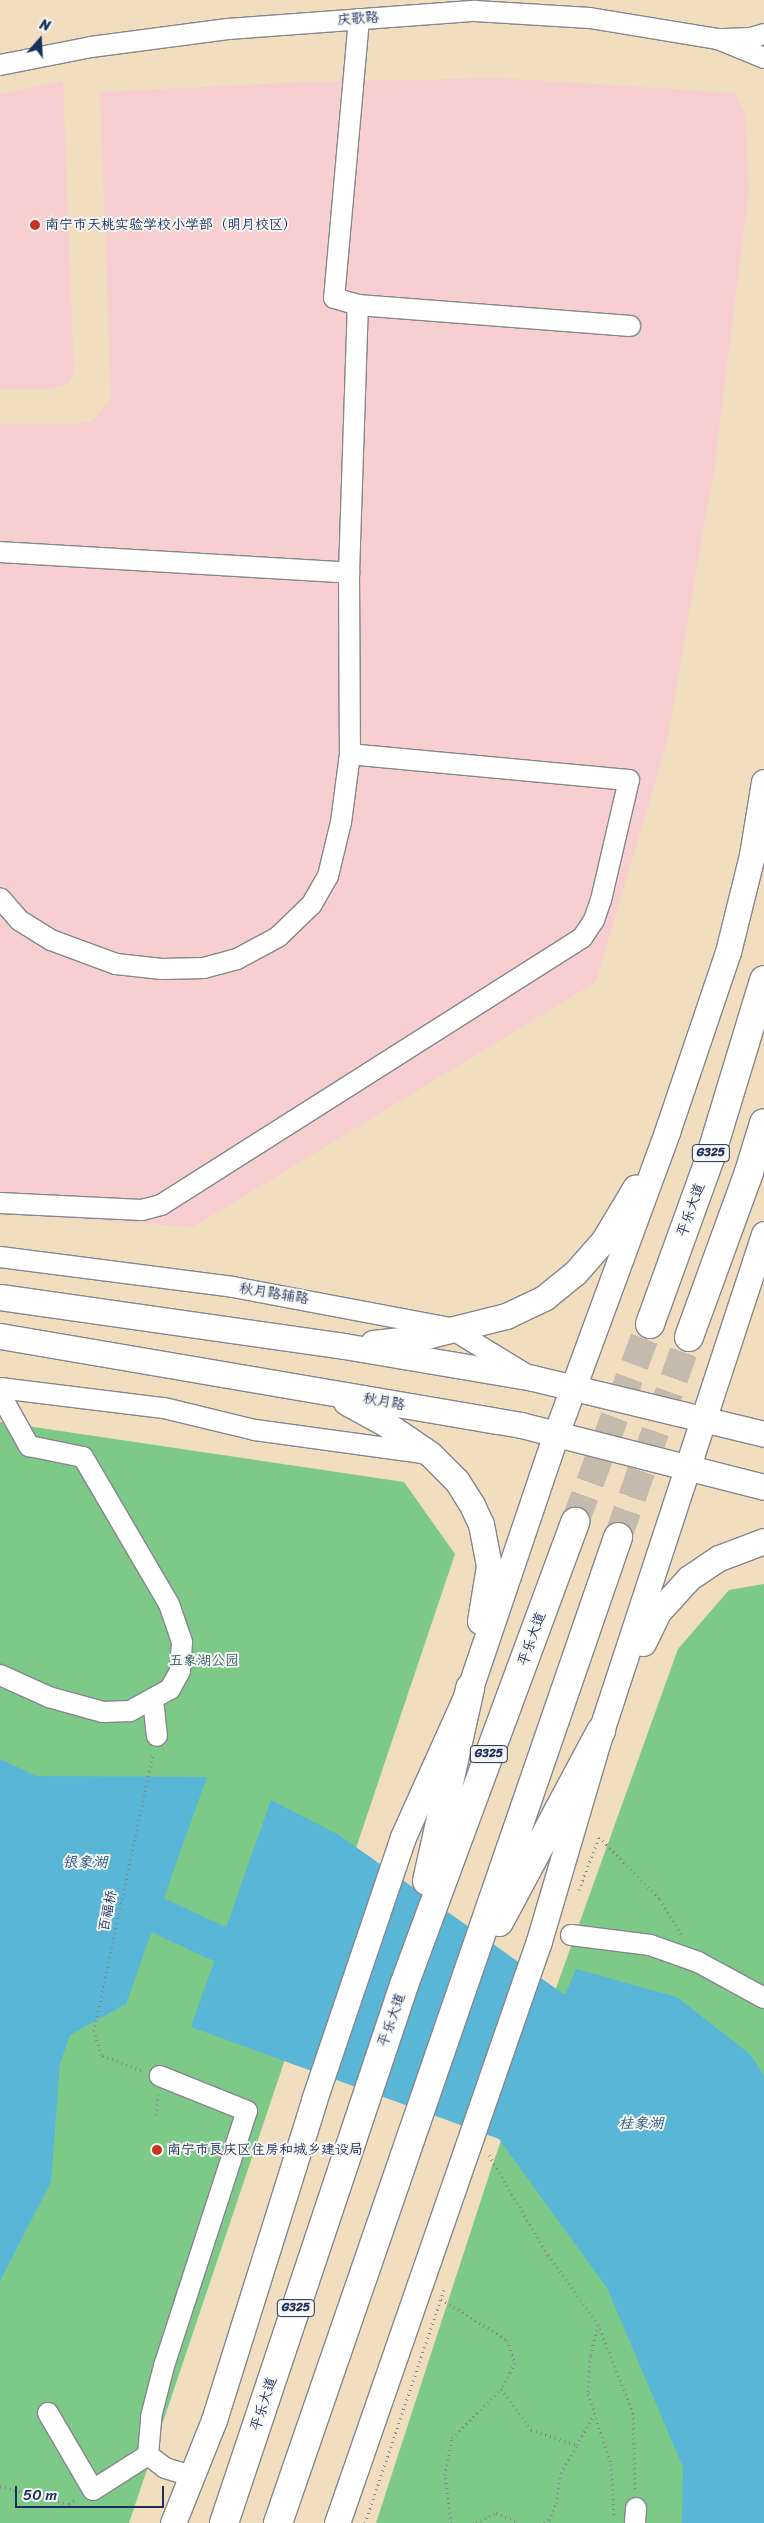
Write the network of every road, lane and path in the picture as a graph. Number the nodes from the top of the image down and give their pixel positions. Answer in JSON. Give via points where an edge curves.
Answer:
{"nodes":[{"id":1,"x":359,"y":19,"type":"junction"},
{"id":2,"x":764,"y":34,"type":"edge"},
{"id":3,"x":718,"y":39,"type":"junction"},
{"id":4,"x":764,"y":58,"type":"edge"},
{"id":5,"x":0,"y":65,"type":"edge"},
{"id":6,"x":358,"y":305,"type":"junction"},
{"id":7,"x":630,"y":326,"type":"dead end"},
{"id":8,"x":0,"y":552,"type":"edge"},
{"id":9,"x":349,"y":573,"type":"junction"},
{"id":10,"x":350,"y":754,"type":"junction"},
{"id":11,"x":764,"y":782,"type":"edge"},
{"id":12,"x":0,"y":898,"type":"edge"},
{"id":13,"x":764,"y":980,"type":"edge"},
{"id":14,"x":764,"y":1123,"type":"edge"},
{"id":15,"x":668,"y":1132,"type":"junction"},
{"id":16,"x":0,"y":1203,"type":"edge"},
{"id":17,"x":764,"y":1234,"type":"edge"},
{"id":18,"x":0,"y":1257,"type":"edge"},
{"id":19,"x":0,"y":1297,"type":"edge"},
{"id":20,"x":650,"y":1324,"type":"tunnel mouth"},
{"id":21,"x":450,"y":1328,"type":"junction"},
{"id":22,"x":0,"y":1336,"type":"edge"},
{"id":23,"x":689,"y":1337,"type":"tunnel mouth"},
{"id":24,"x":344,"y":1346,"type":"junction"},
{"id":25,"x":533,"y":1378,"type":"junction"},
{"id":26,"x":0,"y":1388,"type":"edge"},
{"id":27,"x":573,"y":1388,"type":"junction"},
{"id":28,"x":326,"y":1392,"type":"junction"},
{"id":29,"x":0,"y":1394,"type":"edge"},
{"id":30,"x":705,"y":1420,"type":"junction"},
{"id":31,"x":556,"y":1434,"type":"junction"},
{"id":32,"x":764,"y":1434,"type":"edge"},
{"id":33,"x":430,"y":1454,"type":"junction"},
{"id":34,"x":688,"y":1467,"type":"junction"},
{"id":35,"x":764,"y":1487,"type":"edge"},
{"id":36,"x":575,"y":1522,"type":"tunnel mouth"},
{"id":37,"x":618,"y":1537,"type":"tunnel mouth"},
{"id":38,"x":764,"y":1541,"type":"edge"},
{"id":39,"x":0,"y":1675,"type":"edge"},
{"id":40,"x":470,"y":1688,"type":"junction"},
{"id":41,"x":152,"y":1699,"type":"junction"},
{"id":42,"x":600,"y":1730,"type":"junction"},
{"id":43,"x":156,"y":1736,"type":"joint"},
{"id":44,"x":599,"y":1837,"type":"dead end"},
{"id":45,"x":571,"y":1935,"type":"dead end"},
{"id":46,"x":698,"y":1962,"type":"junction"},
{"id":47,"x":404,"y":1986,"type":"junction"},
{"id":48,"x":764,"y":1998,"type":"edge"},
{"id":49,"x":458,"y":1999,"type":"junction"},
{"id":50,"x":160,"y":2076,"type":"junction"},
{"id":51,"x":156,"y":2115,"type":"dead end"},
{"id":52,"x":475,"y":2148,"type":"junction"},
{"id":53,"x":441,"y":2299,"type":"dead end"},
{"id":54,"x":598,"y":2324,"type":"junction"},
{"id":55,"x":501,"y":2389,"type":"junction"},
{"id":56,"x":48,"y":2413,"type":"dead end"},
{"id":57,"x":593,"y":2416,"type":"junction"},
{"id":58,"x":577,"y":2445,"type":"junction"},
{"id":59,"x":148,"y":2454,"type":"junction"},
{"id":60,"x":192,"y":2476,"type":"junction"},
{"id":61,"x":0,"y":2486,"type":"edge"},
{"id":62,"x":93,"y":2490,"type":"junction"},
{"id":63,"x":635,"y":2516,"type":"edge"},
{"id":64,"x":174,"y":2523,"type":"edge"},
{"id":65,"x":224,"y":2523,"type":"edge"},
{"id":66,"x":278,"y":2523,"type":"edge"},
{"id":67,"x":337,"y":2523,"type":"edge"},
{"id":68,"x":451,"y":2523,"type":"edge"},
{"id":69,"x":476,"y":2523,"type":"edge"},
{"id":70,"x":519,"y":2523,"type":"edge"},
{"id":71,"x":544,"y":2523,"type":"edge"},
{"id":72,"x":614,"y":2523,"type":"edge"}],
"edges":[{"from":1,"to":3,"type":"street","name":"庆歌路","via":[[484,11],[590,18]]},
{"from":1,"to":5,"type":"street","name":"庆歌路","via":[[228,29]]},
{"from":1,"to":6,"type":"street","via":[[334,298]]},
{"from":2,"to":3,"type":"street","via":[[751,38]]},
{"from":3,"to":4,"type":"street"},
{"from":6,"to":7,"type":"street"},
{"from":6,"to":9,"type":"street"},
{"from":8,"to":9,"type":"street"},
{"from":9,"to":10,"type":"street"},
{"from":10,"to":12,"type":"street","via":[[341,822],[328,876],[311,905],[278,937],[237,959],[204,968],[162,969],[116,964],[51,940],[20,921]]},
{"from":10,"to":16,"type":"street","via":[[628,780],[601,900],[594,920],[582,938],[161,1205],[142,1210]]},
{"from":11,"to":15,"type":"main road","via":[[752,855],[728,952]]},
{"from":13,"to":20,"type":"highway","name":"平乐大道","number":"G325","via":[[710,1158]]},
{"from":14,"to":23,"type":"highway"},
{"from":15,"to":21,"type":"main road","via":[[604,1240],[575,1273],[544,1298],[506,1316]]},
{"from":15,"to":27,"type":"main road"},
{"from":17,"to":30,"type":"main road"},
{"from":18,"to":21,"type":"street","name":"秋月路辅路","via":[[233,1287]]},
{"from":19,"to":24,"type":"main road"},
{"from":21,"to":24,"type":"main road","via":[[418,1338]]},
{"from":21,"to":25,"type":"street","name":"秋月路辅路"},
{"from":22,"to":28,"type":"main road","name":"秋月路"},
{"from":24,"to":25,"type":"main road"},
{"from":25,"to":27,"type":"main road"},
{"from":26,"to":33,"type":"street","via":[[164,1408],[254,1430]]},
{"from":27,"to":30,"type":"main road"},
{"from":27,"to":31,"type":"main road"},
{"from":28,"to":31,"type":"main road","name":"秋月路"},
{"from":28,"to":33,"type":"main road","via":[[386,1424]]},
{"from":29,"to":41,"type":"street","via":[[29,1446],[83,1457],[169,1604],[182,1642],[180,1671],[170,1689]]},
{"from":30,"to":32,"type":"main road"},
{"from":30,"to":34,"type":"main road"},
{"from":31,"to":34,"type":"main road","name":"秋月路"},
{"from":31,"to":40,"type":"main road"},
{"from":33,"to":40,"type":"main road","via":[[457,1481],[472,1504],[481,1524],[489,1566]]},
{"from":34,"to":35,"type":"main road","name":"秋月路"},
{"from":34,"to":42,"type":"main road"},
{"from":36,"to":47,"type":"highway","name":"平乐大道","number":"G325"},
{"from":37,"to":49,"type":"highway"},
{"from":38,"to":42,"type":"main road","via":[[719,1558],[689,1578],[658,1612]]},
{"from":39,"to":41,"type":"street","via":[[49,1697],[103,1712],[130,1711]]},
{"from":40,"to":47,"type":"highway"},
{"from":40,"to":60,"type":"main road","via":[[403,1837],[314,2100],[214,2420]]},
{"from":41,"to":43,"type":"street"},
{"from":42,"to":49,"type":"highway"},
{"from":42,"to":52,"type":"main road"},
{"from":43,"to":50,"type":"path","name":"百福桥","via":[[94,2031],[101,2055]]},
{"from":44,"to":46,"type":"path","via":[[660,1898]]},
{"from":45,"to":46,"type":"street","via":[[650,1945]]},
{"from":46,"to":48,"type":"street"},
{"from":47,"to":65,"type":"highway","name":"平乐大道","number":"G325"},
{"from":49,"to":66,"type":"highway"},
{"from":50,"to":51,"type":"path"},
{"from":50,"to":59,"type":"street","via":[[246,2111],[164,2366],[151,2417]]},
{"from":52,"to":54,"type":"path"},
{"from":52,"to":67,"type":"main road"},
{"from":53,"to":55,"type":"path","via":[[508,2340],[515,2363]]},
{"from":54,"to":57,"type":"path","via":[[590,2356],[588,2394]]},
{"from":54,"to":63,"type":"path","via":[[633,2413]]},
{"from":55,"to":58,"type":"path","via":[[531,2430]]},
{"from":55,"to":68,"type":"path","via":[[452,2438],[444,2474]]},
{"from":56,"to":62,"type":"street"},
{"from":57,"to":58,"type":"path"},
{"from":57,"to":72,"type":"path","via":[[611,2464]]},
{"from":58,"to":71,"type":"path","via":[[561,2473],[556,2503],[549,2520]]},
{"from":59,"to":60,"type":"street","via":[[165,2468]]},
{"from":59,"to":62,"type":"street"},
{"from":60,"to":64,"type":"main road"},
{"from":61,"to":62,"type":"path","via":[[69,2504]]},
{"from":69,"to":70,"type":"path","via":[[496,2513]]}]}
